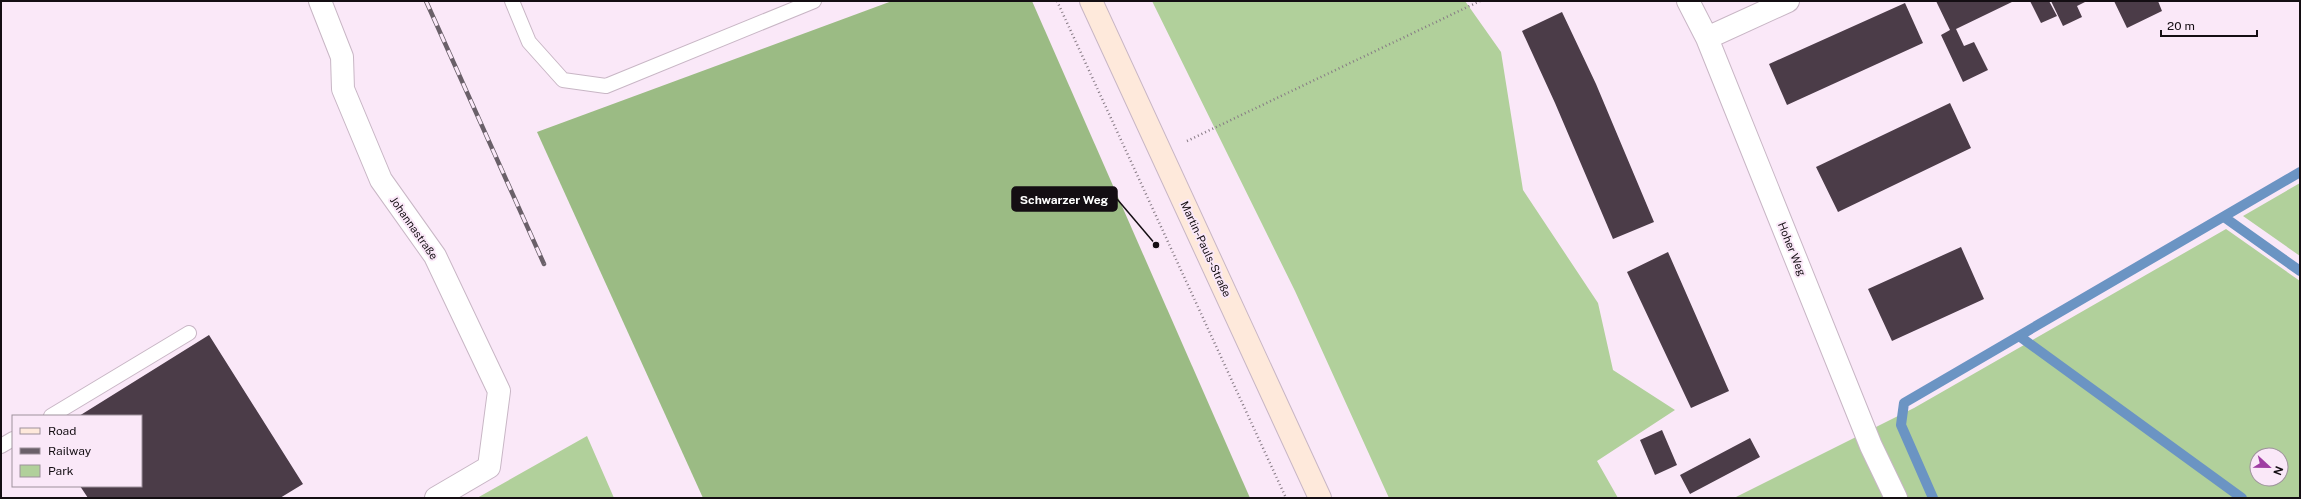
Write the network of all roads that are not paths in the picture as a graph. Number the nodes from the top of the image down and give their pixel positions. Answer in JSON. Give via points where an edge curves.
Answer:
{"nodes":[{"id":1,"x":320,"y":1,"type":"edge"},
{"id":2,"x":512,"y":1,"type":"edge"},
{"id":3,"x":814,"y":1,"type":"edge"},
{"id":4,"x":1091,"y":1,"type":"edge"},
{"id":5,"x":1688,"y":1,"type":"edge"},
{"id":6,"x":1788,"y":1,"type":"edge"},
{"id":7,"x":1707,"y":38,"type":"junction"},
{"id":8,"x":189,"y":332,"type":"dead end"},
{"id":9,"x":53,"y":415,"type":"edge"},
{"id":10,"x":12,"y":440,"type":"edge"},
{"id":11,"x":1,"y":446,"type":"edge"},
{"id":12,"x":436,"y":498,"type":"edge"},
{"id":13,"x":1320,"y":498,"type":"edge"},
{"id":14,"x":1896,"y":498,"type":"edge"}],
"edges":[{"from":1,"to":12,"type":"street","name":"Johannastraße","via":[[342,57],[343,90],[381,180],[435,256],[499,391],[489,467]]},
{"from":2,"to":3,"type":"lane","via":[[529,42],[563,80],[606,86]]},
{"from":4,"to":13,"type":"street","name":"Martin-Pauls-Straße"},
{"from":5,"to":7,"type":"street","name":"Hoher Weg"},
{"from":6,"to":7,"type":"street"},
{"from":7,"to":14,"type":"street","name":"Hoher Weg","via":[[1871,446]]},
{"from":8,"to":9,"type":"lane"},
{"from":10,"to":11,"type":"lane"}]}
